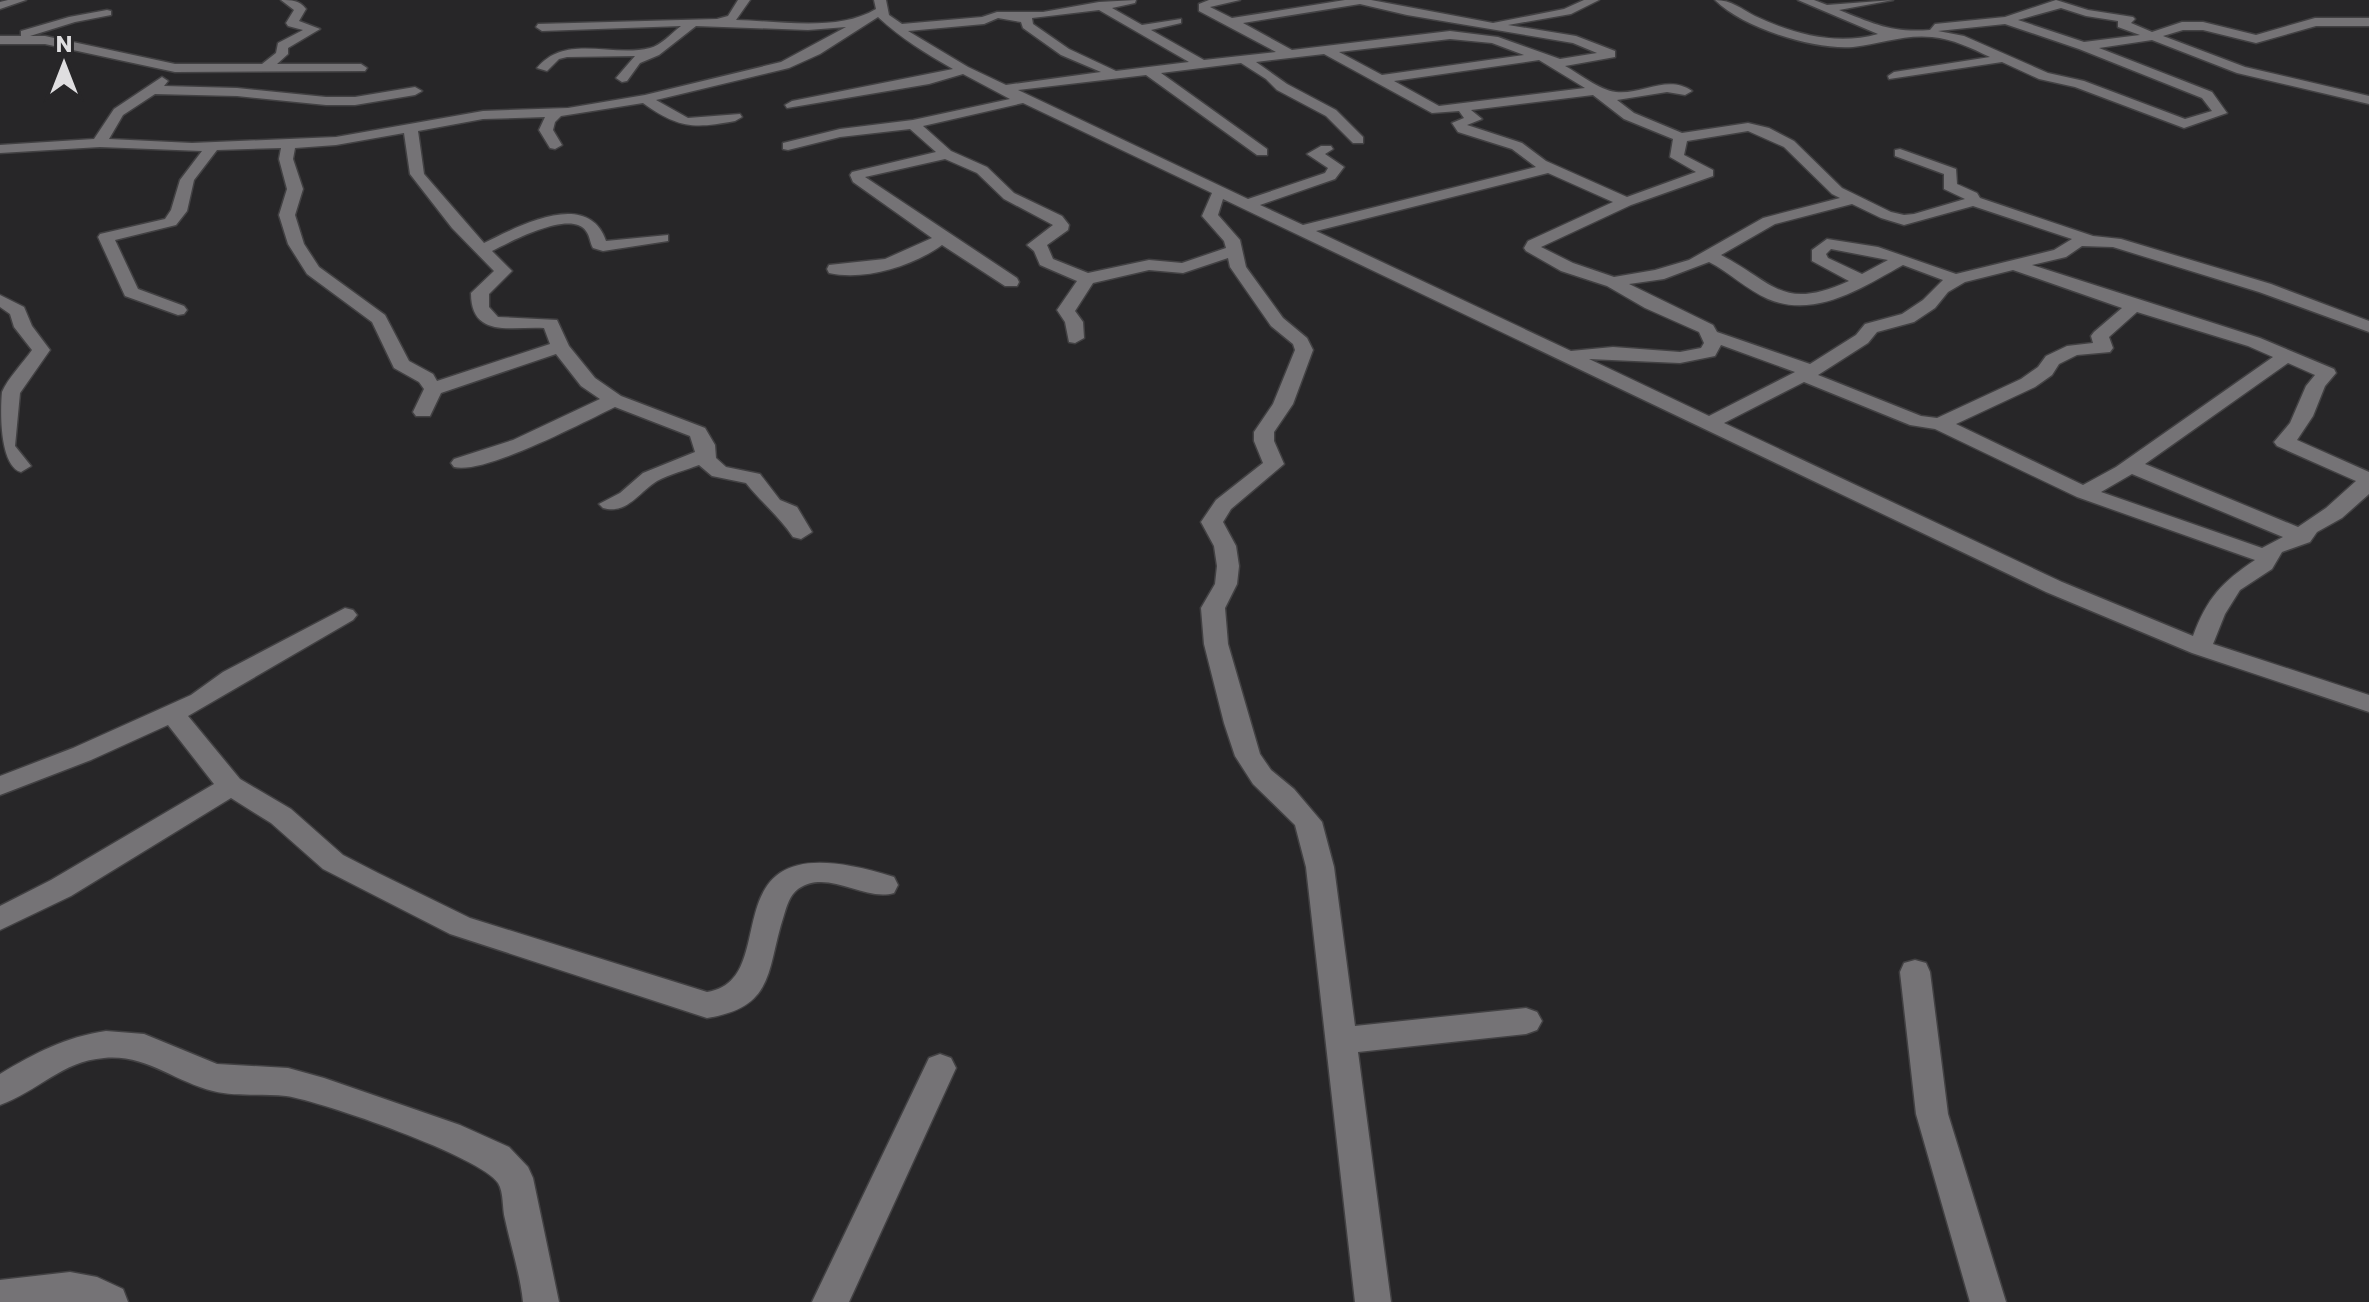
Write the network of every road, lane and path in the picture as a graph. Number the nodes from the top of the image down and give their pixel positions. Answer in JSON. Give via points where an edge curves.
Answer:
{"nodes":[{"id":1,"x":20,"y":0,"type":"edge"},
{"id":2,"x":287,"y":0,"type":"edge"},
{"id":3,"x":744,"y":0,"type":"edge"},
{"id":4,"x":1234,"y":0,"type":"edge"},
{"id":5,"x":1593,"y":0,"type":"edge"},
{"id":6,"x":1721,"y":0,"type":"edge"},
{"id":7,"x":1804,"y":0,"type":"edge"},
{"id":8,"x":1887,"y":0,"type":"edge"},
{"id":9,"x":1004,"y":1,"type":"edge"},
{"id":10,"x":1131,"y":1,"type":"edge"},
{"id":11,"x":1358,"y":1,"type":"edge"},
{"id":12,"x":2059,"y":2,"type":"edge"},
{"id":13,"x":882,"y":5,"type":"edge"},
{"id":14,"x":1099,"y":5,"type":"junction"},
{"id":15,"x":0,"y":6,"type":"edge"},
{"id":16,"x":1827,"y":8,"type":"junction"},
{"id":17,"x":107,"y":13,"type":"dead end"},
{"id":18,"x":996,"y":16,"type":"junction"},
{"id":19,"x":2006,"y":20,"type":"junction"},
{"id":20,"x":729,"y":21,"type":"junction"},
{"id":21,"x":1177,"y":21,"type":"dead end"},
{"id":22,"x":693,"y":22,"type":"junction"},
{"id":23,"x":2369,"y":22,"type":"edge"},
{"id":24,"x":862,"y":23,"type":"junction"},
{"id":25,"x":1235,"y":24,"type":"junction"},
{"id":26,"x":542,"y":27,"type":"dead end"},
{"id":27,"x":900,"y":28,"type":"junction"},
{"id":28,"x":1137,"y":29,"type":"junction"},
{"id":29,"x":1514,"y":30,"type":"junction"},
{"id":30,"x":1891,"y":34,"type":"junction"},
{"id":31,"x":1921,"y":34,"type":"junction"},
{"id":32,"x":2148,"y":36,"type":"junction"},
{"id":33,"x":6,"y":39,"type":"edge"},
{"id":34,"x":1494,"y":40,"type":"junction"},
{"id":35,"x":2083,"y":46,"type":"junction"},
{"id":36,"x":1327,"y":50,"type":"junction"},
{"id":37,"x":655,"y":52,"type":"junction"},
{"id":38,"x":1288,"y":53,"type":"junction"},
{"id":39,"x":1540,"y":58,"type":"junction"},
{"id":40,"x":2005,"y":58,"type":"junction"},
{"id":41,"x":1243,"y":59,"type":"junction"},
{"id":42,"x":1200,"y":63,"type":"junction"},
{"id":43,"x":266,"y":67,"type":"junction"},
{"id":44,"x":175,"y":68,"type":"junction"},
{"id":45,"x":361,"y":68,"type":"dead end"},
{"id":46,"x":543,"y":68,"type":"dead end"},
{"id":47,"x":964,"y":70,"type":"junction"},
{"id":48,"x":1148,"y":70,"type":"junction"},
{"id":49,"x":1113,"y":73,"type":"junction"},
{"id":50,"x":1894,"y":76,"type":"dead end"},
{"id":51,"x":622,"y":78,"type":"dead end"},
{"id":52,"x":1381,"y":79,"type":"junction"},
{"id":53,"x":2163,"y":80,"type":"junction"},
{"id":54,"x":2088,"y":88,"type":"junction"},
{"id":55,"x":153,"y":90,"type":"junction"},
{"id":56,"x":1598,"y":90,"type":"junction"},
{"id":57,"x":415,"y":91,"type":"dead end"},
{"id":58,"x":1010,"y":91,"type":"junction"},
{"id":59,"x":1685,"y":91,"type":"dead end"},
{"id":60,"x":645,"y":99,"type":"junction"},
{"id":61,"x":2369,"y":100,"type":"edge"},
{"id":62,"x":792,"y":105,"type":"dead end"},
{"id":63,"x":1459,"y":108,"type":"junction"},
{"id":64,"x":556,"y":114,"type":"junction"},
{"id":65,"x":735,"y":117,"type":"dead end"},
{"id":66,"x":913,"y":124,"type":"junction"},
{"id":67,"x":410,"y":128,"type":"junction"},
{"id":68,"x":1680,"y":137,"type":"junction"},
{"id":69,"x":1358,"y":140,"type":"dead end"},
{"id":70,"x":100,"y":143,"type":"junction"},
{"id":71,"x":289,"y":144,"type":"junction"},
{"id":72,"x":555,"y":145,"type":"dead end"},
{"id":73,"x":788,"y":146,"type":"dead end"},
{"id":74,"x":212,"y":147,"type":"junction"},
{"id":75,"x":0,"y":149,"type":"edge"},
{"id":76,"x":1326,"y":149,"type":"dead end"},
{"id":77,"x":1262,"y":152,"type":"dead end"},
{"id":78,"x":1900,"y":153,"type":"dead end"},
{"id":79,"x":946,"y":154,"type":"junction"},
{"id":80,"x":1550,"y":168,"type":"junction"},
{"id":81,"x":1222,"y":190,"type":"junction"},
{"id":82,"x":1855,"y":199,"type":"junction"},
{"id":83,"x":1973,"y":201,"type":"junction"},
{"id":84,"x":1626,"y":202,"type":"junction"},
{"id":85,"x":1247,"y":204,"type":"junction"},
{"id":86,"x":1301,"y":230,"type":"junction"},
{"id":87,"x":662,"y":238,"type":"dead end"},
{"id":88,"x":942,"y":238,"type":"junction"},
{"id":89,"x":2090,"y":240,"type":"junction"},
{"id":90,"x":483,"y":249,"type":"junction"},
{"id":91,"x":1234,"y":250,"type":"junction"},
{"id":92,"x":1710,"y":256,"type":"junction"},
{"id":93,"x":1902,"y":259,"type":"junction"},
{"id":94,"x":2015,"y":265,"type":"junction"},
{"id":95,"x":835,"y":269,"type":"dead end"},
{"id":96,"x":1087,"y":279,"type":"junction"},
{"id":97,"x":1860,"y":280,"type":"junction"},
{"id":98,"x":1955,"y":280,"type":"junction"},
{"id":99,"x":1011,"y":282,"type":"dead end"},
{"id":100,"x":1613,"y":282,"type":"junction"},
{"id":101,"x":0,"y":300,"type":"edge"},
{"id":102,"x":2134,"y":306,"type":"junction"},
{"id":103,"x":178,"y":310,"type":"dead end"},
{"id":104,"x":2369,"y":327,"type":"edge"},
{"id":105,"x":1712,"y":336,"type":"junction"},
{"id":106,"x":1075,"y":338,"type":"dead end"},
{"id":107,"x":560,"y":347,"type":"junction"},
{"id":108,"x":2287,"y":355,"type":"junction"},
{"id":109,"x":1568,"y":357,"type":"junction"},
{"id":110,"x":1807,"y":373,"type":"junction"},
{"id":111,"x":433,"y":389,"type":"junction"},
{"id":112,"x":614,"y":400,"type":"junction"},
{"id":113,"x":423,"y":412,"type":"dead end"},
{"id":114,"x":1712,"y":423,"type":"junction"},
{"id":115,"x":1940,"y":424,"type":"junction"},
{"id":116,"x":705,"y":455,"type":"junction"},
{"id":117,"x":461,"y":463,"type":"dead end"},
{"id":118,"x":2129,"y":465,"type":"junction"},
{"id":119,"x":21,"y":466,"type":"dead end"},
{"id":120,"x":2084,"y":493,"type":"junction"},
{"id":121,"x":610,"y":504,"type":"dead end"},
{"id":122,"x":801,"y":532,"type":"dead end"},
{"id":123,"x":2302,"y":537,"type":"junction"},
{"id":124,"x":2268,"y":557,"type":"junction"},
{"id":125,"x":345,"y":615,"type":"dead end"},
{"id":126,"x":2200,"y":648,"type":"junction"},
{"id":127,"x":2369,"y":704,"type":"edge"},
{"id":128,"x":171,"y":712,"type":"junction"},
{"id":129,"x":0,"y":786,"type":"edge"},
{"id":130,"x":231,"y":786,"type":"junction"},
{"id":131,"x":884,"y":885,"type":"dead end"},
{"id":132,"x":0,"y":919,"type":"edge"},
{"id":133,"x":1915,"y":972,"type":"dead end"},
{"id":134,"x":1526,"y":1021,"type":"dead end"},
{"id":135,"x":1340,"y":1041,"type":"junction"},
{"id":136,"x":940,"y":1068,"type":"dead end"},
{"id":137,"x":0,"y":1091,"type":"edge"},
{"id":138,"x":0,"y":1298,"type":"edge"},
{"id":139,"x":110,"y":1302,"type":"edge"},
{"id":140,"x":541,"y":1302,"type":"edge"},
{"id":141,"x":830,"y":1302,"type":"edge"},
{"id":142,"x":1373,"y":1302,"type":"edge"},
{"id":143,"x":1988,"y":1302,"type":"edge"}],
"edges":[{"from":1,"to":15,"type":"street"},
{"from":2,"to":43,"type":"street","via":[[300,9],[292,23],[314,29],[282,46],[282,54]]},
{"from":3,"to":20,"type":"street"},
{"from":4,"to":25,"type":"street","via":[[1205,4],[1203,9]]},
{"from":5,"to":29,"type":"street","via":[[1567,12],[1498,23]]},
{"from":6,"to":30,"type":"street","via":[[1733,11],[1777,28],[1836,43]]},
{"from":7,"to":16,"type":"street"},
{"from":8,"to":16,"type":"street"},
{"from":9,"to":18,"type":"street","via":[[996,2]]},
{"from":10,"to":14,"type":"street"},
{"from":11,"to":25,"type":"street","via":[[1245,18]]},
{"from":11,"to":29,"type":"street"},
{"from":12,"to":19,"type":"street"},
{"from":12,"to":32,"type":"street","via":[[2086,13],[2129,19],[2122,24]]},
{"from":13,"to":24,"type":"street"},
{"from":13,"to":27,"type":"street","via":[[884,17]]},
{"from":14,"to":18,"type":"street"},
{"from":14,"to":28,"type":"street"},
{"from":16,"to":30,"type":"street"},
{"from":17,"to":33,"type":"street"},
{"from":18,"to":27,"type":"street"},
{"from":18,"to":49,"type":"street","via":[[1026,18],[1027,25],[1065,52]]},
{"from":19,"to":31,"type":"street"},
{"from":19,"to":35,"type":"street"},
{"from":20,"to":22,"type":"street"},
{"from":20,"to":24,"type":"street"},
{"from":21,"to":28,"type":"street"},
{"from":22,"to":26,"type":"street"},
{"from":22,"to":37,"type":"street"},
{"from":23,"to":32,"type":"street","via":[[2315,22],[2256,39],[2203,26]]},
{"from":24,"to":60,"type":"street","via":[[785,65]]},
{"from":25,"to":38,"type":"street"},
{"from":27,"to":47,"type":"street","via":[[906,37]]},
{"from":28,"to":42,"type":"street"},
{"from":29,"to":34,"type":"street"},
{"from":29,"to":39,"type":"street","via":[[1576,40],[1611,54],[1565,64]]},
{"from":30,"to":31,"type":"street"},
{"from":31,"to":40,"type":"street","via":[[1948,36]]},
{"from":32,"to":35,"type":"street"},
{"from":32,"to":61,"type":"street","via":[[2260,76]]},
{"from":33,"to":44,"type":"street","via":[[45,40]]},
{"from":34,"to":36,"type":"street","via":[[1450,35]]},
{"from":34,"to":39,"type":"street"},
{"from":35,"to":53,"type":"street"},
{"from":36,"to":38,"type":"street"},
{"from":36,"to":52,"type":"street"},
{"from":37,"to":46,"type":"street","via":[[567,53]]},
{"from":37,"to":51,"type":"street","via":[[636,60]]},
{"from":38,"to":41,"type":"street"},
{"from":39,"to":52,"type":"street"},
{"from":39,"to":56,"type":"street"},
{"from":40,"to":50,"type":"street"},
{"from":40,"to":54,"type":"street"},
{"from":41,"to":42,"type":"street"},
{"from":41,"to":69,"type":"street","via":[[1331,113]]},
{"from":42,"to":48,"type":"street"},
{"from":43,"to":44,"type":"street"},
{"from":43,"to":45,"type":"street"},
{"from":44,"to":55,"type":"street"},
{"from":47,"to":58,"type":"street"},
{"from":47,"to":62,"type":"street"},
{"from":48,"to":49,"type":"street"},
{"from":48,"to":77,"type":"street"},
{"from":49,"to":58,"type":"street"},
{"from":52,"to":63,"type":"street","via":[[1429,108]]},
{"from":53,"to":54,"type":"street"},
{"from":53,"to":54,"type":"street","via":[[2207,95],[2220,113],[2184,124]]},
{"from":55,"to":57,"type":"street","via":[[326,101]]},
{"from":55,"to":70,"type":"street","via":[[106,123]]},
{"from":56,"to":59,"type":"street","via":[[1614,97],[1670,84]]},
{"from":56,"to":63,"type":"street"},
{"from":56,"to":68,"type":"street","via":[[1629,116]]},
{"from":58,"to":66,"type":"street","via":[[1018,101]]},
{"from":58,"to":81,"type":"street"},
{"from":60,"to":64,"type":"street"},
{"from":60,"to":65,"type":"street","via":[[679,122],[696,125]]},
{"from":63,"to":80,"type":"street","via":[[1475,119],[1459,123],[1463,129],[1517,146]]},
{"from":64,"to":67,"type":"street","via":[[483,115]]},
{"from":64,"to":72,"type":"street","via":[[546,130]]},
{"from":66,"to":73,"type":"street"},
{"from":66,"to":79,"type":"street"},
{"from":67,"to":71,"type":"street"},
{"from":67,"to":90,"type":"street","via":[[417,174],[457,227]]},
{"from":68,"to":82,"type":"street","via":[[1748,127],[1764,131],[1789,144],[1837,191]]},
{"from":68,"to":84,"type":"street","via":[[1677,157],[1708,173]]},
{"from":70,"to":74,"type":"street"},
{"from":70,"to":75,"type":"street"},
{"from":71,"to":74,"type":"street"},
{"from":71,"to":111,"type":"street","via":[[286,159],[295,189],[287,215],[296,244],[313,270],[379,319],[401,364],[426,378]]},
{"from":74,"to":103,"type":"street","via":[[187,180],[179,211],[170,222],[106,237],[131,292]]},
{"from":76,"to":85,"type":"street","via":[[1314,154],[1337,167],[1330,176]]},
{"from":78,"to":83,"type":"street","via":[[1951,172],[1949,186]]},
{"from":79,"to":88,"type":"street","via":[[857,175],[881,198]]},
{"from":79,"to":96,"type":"street","via":[[982,170],[1009,196],[1056,219],[1060,230],[1035,245],[1046,262]]},
{"from":80,"to":84,"type":"street"},
{"from":80,"to":86,"type":"street"},
{"from":81,"to":85,"type":"street"},
{"from":81,"to":91,"type":"street","via":[[1210,216],[1232,240]]},
{"from":82,"to":83,"type":"street","via":[[1904,220]]},
{"from":82,"to":92,"type":"street","via":[[1769,221]]},
{"from":83,"to":89,"type":"street"},
{"from":84,"to":100,"type":"street","via":[[1532,248]]},
{"from":85,"to":86,"type":"street"},
{"from":86,"to":109,"type":"street"},
{"from":87,"to":90,"type":"street","via":[[603,246],[584,221],[562,218]]},
{"from":88,"to":95,"type":"street","via":[[932,247],[885,263]]},
{"from":88,"to":99,"type":"street"},
{"from":89,"to":94,"type":"street"},
{"from":89,"to":104,"type":"street","via":[[2115,242],[2265,288]]},
{"from":90,"to":107,"type":"street","via":[[504,271],[480,293],[482,312],[502,325],[547,323]]},
{"from":91,"to":96,"type":"street","via":[[1197,266],[1129,267]]},
{"from":91,"to":135,"type":"street","via":[[1238,267],[1304,350],[1275,421],[1264,432],[1274,464],[1226,501],[1212,522],[1225,546],[1228,566],[1226,584],[1213,608],[1216,644],[1248,756],[1308,822],[1320,867]]},
{"from":92,"to":97,"type":"street","via":[[1782,299],[1814,299]]},
{"from":92,"to":100,"type":"street","via":[[1658,275]]},
{"from":93,"to":97,"type":"street"},
{"from":93,"to":97,"type":"street","via":[[1841,244],[1827,244],[1818,253],[1820,261]]},
{"from":93,"to":98,"type":"street"},
{"from":94,"to":98,"type":"street"},
{"from":94,"to":102,"type":"street"},
{"from":96,"to":106,"type":"street","via":[[1066,310]]},
{"from":98,"to":110,"type":"street","via":[[1908,318],[1871,328],[1854,345]]},
{"from":100,"to":105,"type":"street"},
{"from":101,"to":119,"type":"street","via":[[18,311],[41,350],[11,393],[5,446]]},
{"from":102,"to":108,"type":"street"},
{"from":102,"to":115,"type":"street","via":[[2100,336],[2104,348],[2073,350],[2052,360],[2028,383]]},
{"from":105,"to":109,"type":"street","via":[[1712,345],[1693,359],[1603,353]]},
{"from":105,"to":110,"type":"street"},
{"from":107,"to":111,"type":"street"},
{"from":107,"to":112,"type":"street","via":[[588,382]]},
{"from":108,"to":118,"type":"street"},
{"from":108,"to":123,"type":"street","via":[[2327,375],[2315,384],[2301,424],[2284,442],[2366,481]]},
{"from":109,"to":114,"type":"street"},
{"from":110,"to":114,"type":"street"},
{"from":110,"to":115,"type":"street","via":[[1917,421]]},
{"from":111,"to":113,"type":"street"},
{"from":112,"to":116,"type":"street","via":[[698,432]]},
{"from":112,"to":117,"type":"street","via":[[520,444]]},
{"from":114,"to":126,"type":"street","via":[[2054,587]]},
{"from":115,"to":120,"type":"street"},
{"from":116,"to":121,"type":"street","via":[[650,477]]},
{"from":116,"to":122,"type":"street","via":[[719,472],[753,478],[773,504],[789,512]]},
{"from":118,"to":120,"type":"street"},
{"from":118,"to":123,"type":"street"},
{"from":120,"to":124,"type":"street"},
{"from":123,"to":124,"type":"street","via":[[2273,548]]},
{"from":124,"to":126,"type":"street","via":[[2232,585]]},
{"from":125,"to":128,"type":"street","via":[[200,701]]},
{"from":126,"to":127,"type":"street"},
{"from":128,"to":129,"type":"street"},
{"from":128,"to":130,"type":"street"},
{"from":130,"to":131,"type":"street","via":[[281,816],[333,862],[460,926],[707,1005],[721,1006],[747,988],[780,889],[793,877],[829,873]]},
{"from":130,"to":132,"type":"street"},
{"from":133,"to":143,"type":"street","via":[[1932,1114]]},
{"from":134,"to":135,"type":"street"},
{"from":135,"to":142,"type":"street"},
{"from":136,"to":141,"type":"street"},
{"from":137,"to":140,"type":"street","via":[[80,1048],[144,1047],[215,1078],[288,1082],[448,1136],[497,1158],[516,1178]]},
{"from":138,"to":139,"type":"street","via":[[68,1289],[92,1290]]}]}
